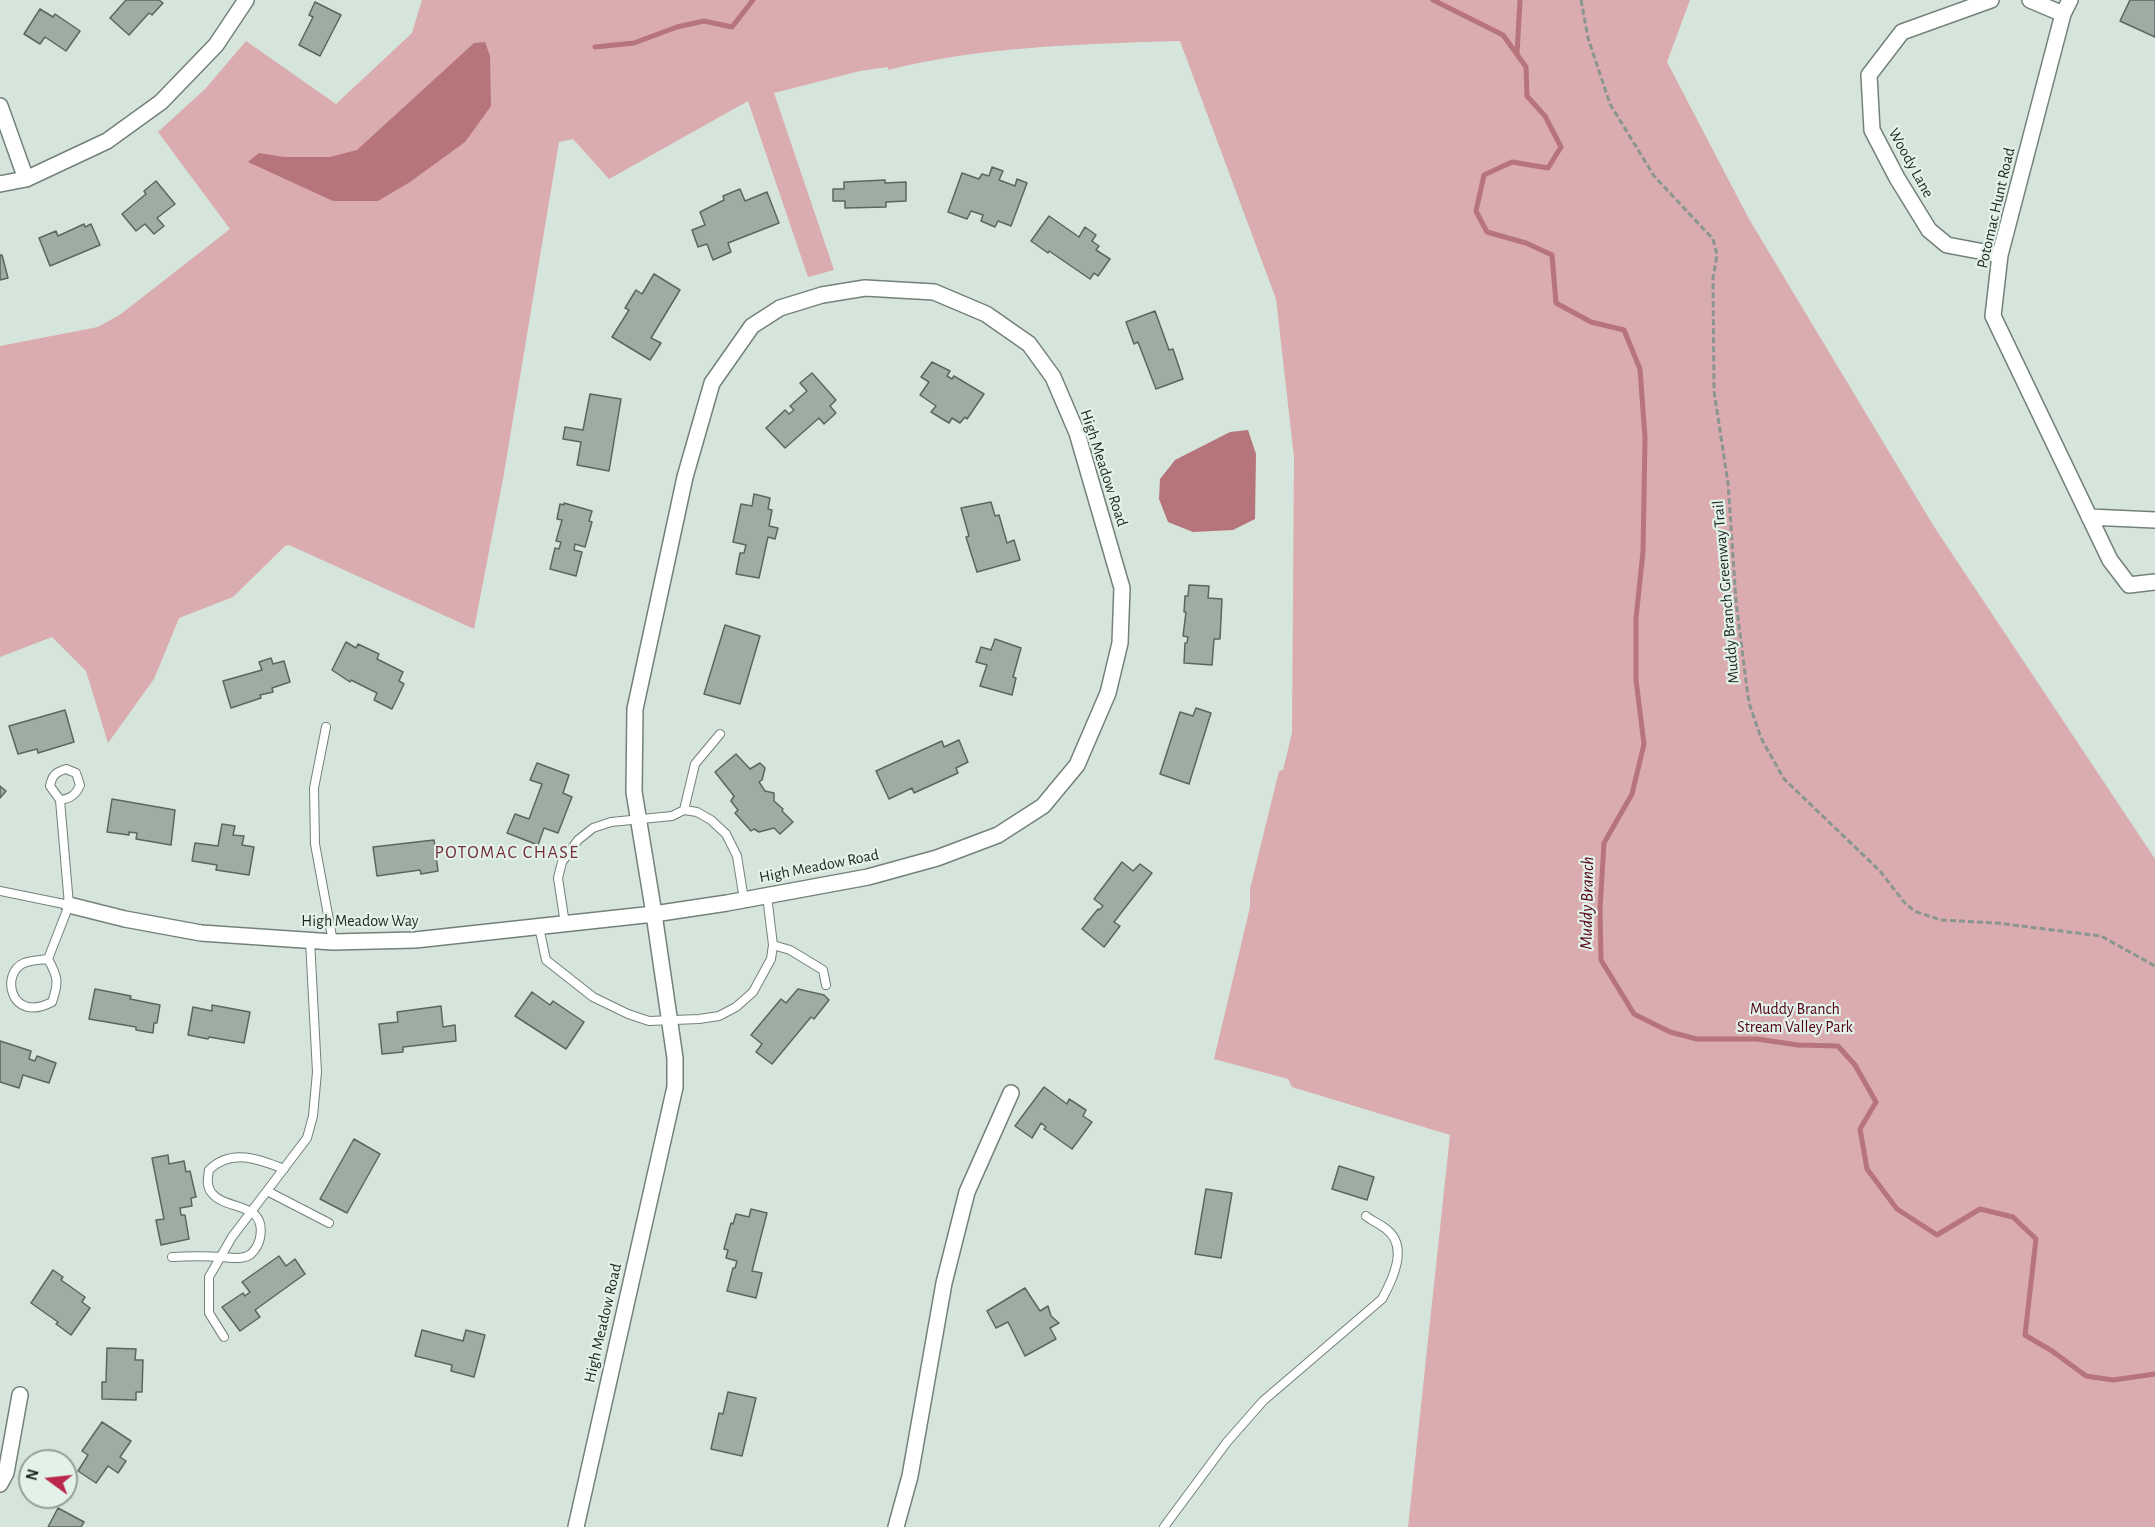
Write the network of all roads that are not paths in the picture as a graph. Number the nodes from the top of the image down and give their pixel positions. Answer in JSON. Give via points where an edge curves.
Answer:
{"nodes":[{"id":1,"x":246,"y":0,"type":"edge"},
{"id":2,"x":1991,"y":0,"type":"edge"},
{"id":3,"x":2030,"y":0,"type":"edge"},
{"id":4,"x":2070,"y":0,"type":"edge"},
{"id":5,"x":2063,"y":14,"type":"junction"},
{"id":6,"x":0,"y":106,"type":"edge"},
{"id":7,"x":26,"y":179,"type":"junction"},
{"id":8,"x":0,"y":184,"type":"edge"},
{"id":9,"x":2000,"y":255,"type":"junction"},
{"id":10,"x":2089,"y":517,"type":"junction"},
{"id":11,"x":2155,"y":520,"type":"edge"},
{"id":12,"x":2155,"y":582,"type":"edge"},
{"id":13,"x":326,"y":727,"type":"dead end"},
{"id":14,"x":720,"y":734,"type":"dead end"},
{"id":15,"x":60,"y":800,"type":"junction"},
{"id":16,"x":684,"y":810,"type":"junction"},
{"id":17,"x":639,"y":819,"type":"junction"},
{"id":18,"x":0,"y":891,"type":"edge"},
{"id":19,"x":767,"y":896,"type":"junction"},
{"id":20,"x":744,"y":900,"type":"junction"},
{"id":21,"x":69,"y":905,"type":"junction"},
{"id":22,"x":654,"y":914,"type":"junction"},
{"id":23,"x":565,"y":924,"type":"junction"},
{"id":24,"x":539,"y":927,"type":"junction"},
{"id":25,"x":310,"y":941,"type":"junction"},
{"id":26,"x":333,"y":942,"type":"junction"},
{"id":27,"x":773,"y":945,"type":"junction"},
{"id":28,"x":48,"y":959,"type":"junction"},
{"id":29,"x":826,"y":985,"type":"dead end"},
{"id":30,"x":670,"y":1021,"type":"junction"},
{"id":31,"x":1011,"y":1093,"type":"dead end"},
{"id":32,"x":284,"y":1169,"type":"junction"},
{"id":33,"x":267,"y":1191,"type":"junction"},
{"id":34,"x":252,"y":1211,"type":"junction"},
{"id":35,"x":1366,"y":1216,"type":"dead end"},
{"id":36,"x":329,"y":1223,"type":"dead end"},
{"id":37,"x":172,"y":1257,"type":"dead end"},
{"id":38,"x":219,"y":1257,"type":"junction"},
{"id":39,"x":224,"y":1337,"type":"dead end"},
{"id":40,"x":20,"y":1395,"type":"dead end"},
{"id":41,"x":0,"y":1484,"type":"edge"},
{"id":42,"x":576,"y":1527,"type":"edge"},
{"id":43,"x":896,"y":1527,"type":"edge"},
{"id":44,"x":1164,"y":1527,"type":"edge"}],
"edges":[{"from":1,"to":7,"type":"street","via":[[216,45],[162,102],[107,141]]},
{"from":2,"to":9,"type":"street","name":"Woody Lane","via":[[1902,32],[1869,75],[1872,130],[1929,230],[1947,245]]},
{"from":3,"to":5,"type":"street"},
{"from":4,"to":5,"type":"street","name":"Potomac Hunt Road"},
{"from":5,"to":9,"type":"street","name":"Potomac Hunt Road"},
{"from":6,"to":7,"type":"street"},
{"from":7,"to":8,"type":"street"},
{"from":9,"to":10,"type":"street","name":"Potomac Hunt Road","via":[[1993,316]]},
{"from":10,"to":11,"type":"street"},
{"from":10,"to":12,"type":"street","name":"Potomac Hunt Road","via":[[2109,560],[2129,585]]},
{"from":13,"to":26,"type":"lane","via":[[314,788],[315,844]]},
{"from":14,"to":16,"type":"lane","via":[[695,764]]},
{"from":15,"to":15,"type":"lane","via":[[69,799],[80,785],[76,773],[66,769],[51,777],[50,786]]},
{"from":15,"to":21,"type":"lane"},
{"from":16,"to":17,"type":"lane","via":[[672,816]]},
{"from":16,"to":20,"type":"lane","via":[[711,819],[726,834],[736,855]]},
{"from":17,"to":19,"type":"street","name":"High Meadow Road","via":[[634,792],[635,709],[685,477],[712,383],[752,326],[780,308],[822,295],[865,288],[934,292],[986,314],[1029,344],[1053,377],[1077,433],[1122,588],[1120,643],[1108,693],[1077,765],[1043,806],[998,835],[937,858],[868,877]]},
{"from":17,"to":22,"type":"street","name":"High Meadow Road"},
{"from":17,"to":23,"type":"lane","via":[[592,828],[568,852],[558,878]]},
{"from":18,"to":21,"type":"lane"},
{"from":19,"to":20,"type":"street","name":"High Meadow Road"},
{"from":19,"to":27,"type":"lane"},
{"from":20,"to":22,"type":"street","name":"High Meadow Road"},
{"from":21,"to":25,"type":"street","name":"High Meadow Way","via":[[125,920],[201,933]]},
{"from":21,"to":28,"type":"lane"},
{"from":22,"to":23,"type":"street","name":"High Meadow Way"},
{"from":22,"to":30,"type":"street","name":"High Meadow Road"},
{"from":23,"to":24,"type":"street","name":"High Meadow Way"},
{"from":24,"to":26,"type":"street","name":"High Meadow Way","via":[[416,940]]},
{"from":24,"to":30,"type":"lane","via":[[546,960],[585,990],[628,1014],[649,1021]]},
{"from":25,"to":26,"type":"street","name":"High Meadow Way"},
{"from":25,"to":32,"type":"lane","via":[[317,1092],[308,1138]]},
{"from":27,"to":29,"type":"lane","via":[[790,950],[823,970]]},
{"from":27,"to":30,"type":"lane","via":[[771,959],[753,992],[736,1007],[719,1016]]},
{"from":28,"to":28,"type":"lane","via":[[57,975],[51,1002],[40,1008],[21,1005],[11,996],[11,976],[22,963]]},
{"from":30,"to":42,"type":"street","name":"High Meadow Road","via":[[675,1087]]},
{"from":31,"to":43,"type":"street","via":[[967,1192],[945,1283],[910,1476]]},
{"from":32,"to":33,"type":"lane"},
{"from":32,"to":34,"type":"lane","via":[[242,1156],[226,1158],[209,1170],[211,1194]]},
{"from":33,"to":34,"type":"lane"},
{"from":33,"to":36,"type":"lane"},
{"from":34,"to":38,"type":"lane"},
{"from":34,"to":38,"type":"lane","via":[[261,1233],[251,1254]]},
{"from":35,"to":44,"type":"lane","via":[[1388,1230],[1396,1241],[1392,1279],[1382,1299],[1263,1401]]},
{"from":37,"to":38,"type":"lane"},
{"from":38,"to":39,"type":"lane","via":[[209,1277],[209,1313]]},
{"from":40,"to":41,"type":"street","via":[[6,1473]]}]}
